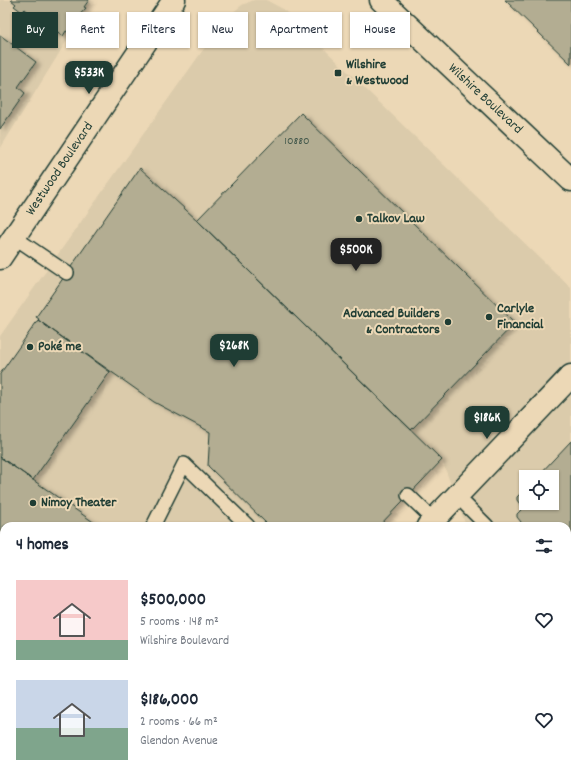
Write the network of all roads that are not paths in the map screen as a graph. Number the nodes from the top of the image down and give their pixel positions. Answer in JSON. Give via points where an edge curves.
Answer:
{"nodes":[{"id":1,"x":174,"y":0,"type":"edge"},
{"id":2,"x":381,"y":0,"type":"edge"},
{"id":3,"x":571,"y":180,"type":"edge"},
{"id":4,"x":14,"y":237,"type":"junction"},
{"id":5,"x":0,"y":258,"type":"edge"},
{"id":6,"x":67,"y":273,"type":"dead end"},
{"id":7,"x":571,"y":376,"type":"edge"},
{"id":8,"x":408,"y":496,"type":"dead end"},
{"id":9,"x":456,"y":496,"type":"junction"},
{"id":10,"x":155,"y":522,"type":"edge"},
{"id":11,"x":244,"y":522,"type":"edge"},
{"id":12,"x":430,"y":522,"type":"edge"},
{"id":13,"x":432,"y":522,"type":"edge"},
{"id":14,"x":483,"y":522,"type":"edge"}],
"edges":[{"from":1,"to":4,"type":"main road","name":"Westwood Boulevard"},
{"from":2,"to":3,"type":"main road","name":"Wilshire Boulevard"},
{"from":4,"to":5,"type":"main road","name":"Westwood Boulevard"},
{"from":4,"to":6,"type":"lane"},
{"from":7,"to":9,"type":"main road"},
{"from":8,"to":12,"type":"lane"},
{"from":9,"to":13,"type":"main road"},
{"from":9,"to":14,"type":"lane"},
{"from":10,"to":11,"type":"lane","via":[[184,464]]}]}
